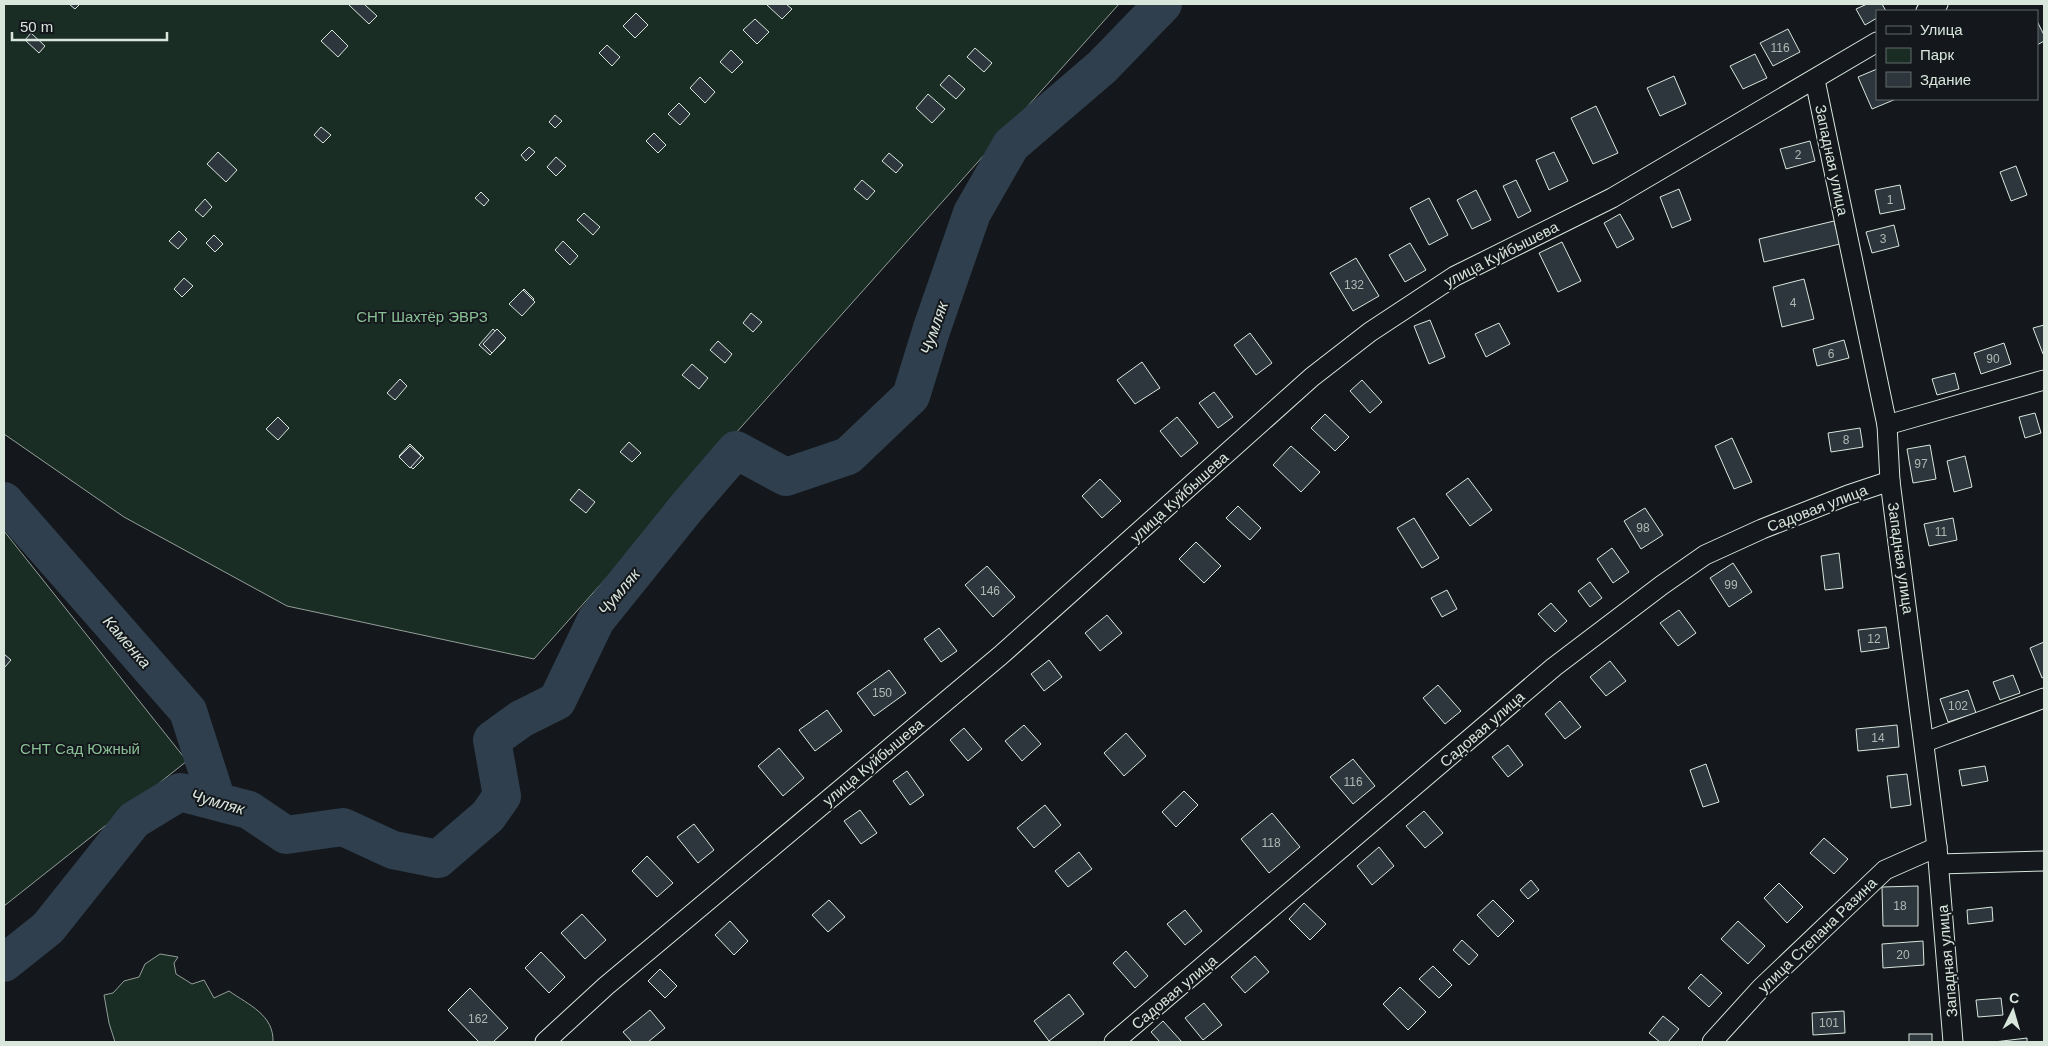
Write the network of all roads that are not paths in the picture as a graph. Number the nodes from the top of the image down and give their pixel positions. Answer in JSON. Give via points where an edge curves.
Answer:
{"nodes":[{"id":1,"x":1876,"y":43,"type":"edge"},
{"id":2,"x":1815,"y":80,"type":"junction"},
{"id":3,"x":2044,"y":380,"type":"edge"},
{"id":4,"x":1887,"y":425,"type":"junction"},
{"id":5,"x":1890,"y":481,"type":"junction"},
{"id":6,"x":2044,"y":698,"type":"edge"},
{"id":7,"x":1925,"y":742,"type":"junction"},
{"id":8,"x":1938,"y":856,"type":"junction"},
{"id":9,"x":2044,"y":861,"type":"edge"},
{"id":10,"x":545,"y":1042,"type":"edge"},
{"id":11,"x":1114,"y":1042,"type":"edge"},
{"id":12,"x":1712,"y":1042,"type":"edge"},
{"id":13,"x":1953,"y":1042,"type":"edge"}],
"edges":[{"from":1,"to":2,"type":"street","name":"улица Куйбышева"},
{"from":2,"to":4,"type":"street","name":"Западная улица"},
{"from":2,"to":10,"type":"street","name":"улица Куйбышева","via":[[1612,198],[1455,276],[1370,332],[1312,377],[1001,655],[606,986]]},
{"from":3,"to":4,"type":"street"},
{"from":4,"to":5,"type":"street","name":"Западная улица"},
{"from":5,"to":7,"type":"street","name":"Западная улица"},
{"from":5,"to":11,"type":"street","name":"Садовая улица","via":[[1762,529],[1705,555],[1662,585],[1554,667]]},
{"from":6,"to":7,"type":"street"},
{"from":7,"to":8,"type":"street","name":"Западная улица"},
{"from":8,"to":9,"type":"street"},
{"from":8,"to":12,"type":"street","name":"улица Степана Разина","via":[[1885,870],[1761,988]]},
{"from":8,"to":13,"type":"street","name":"Западная улица"}]}
